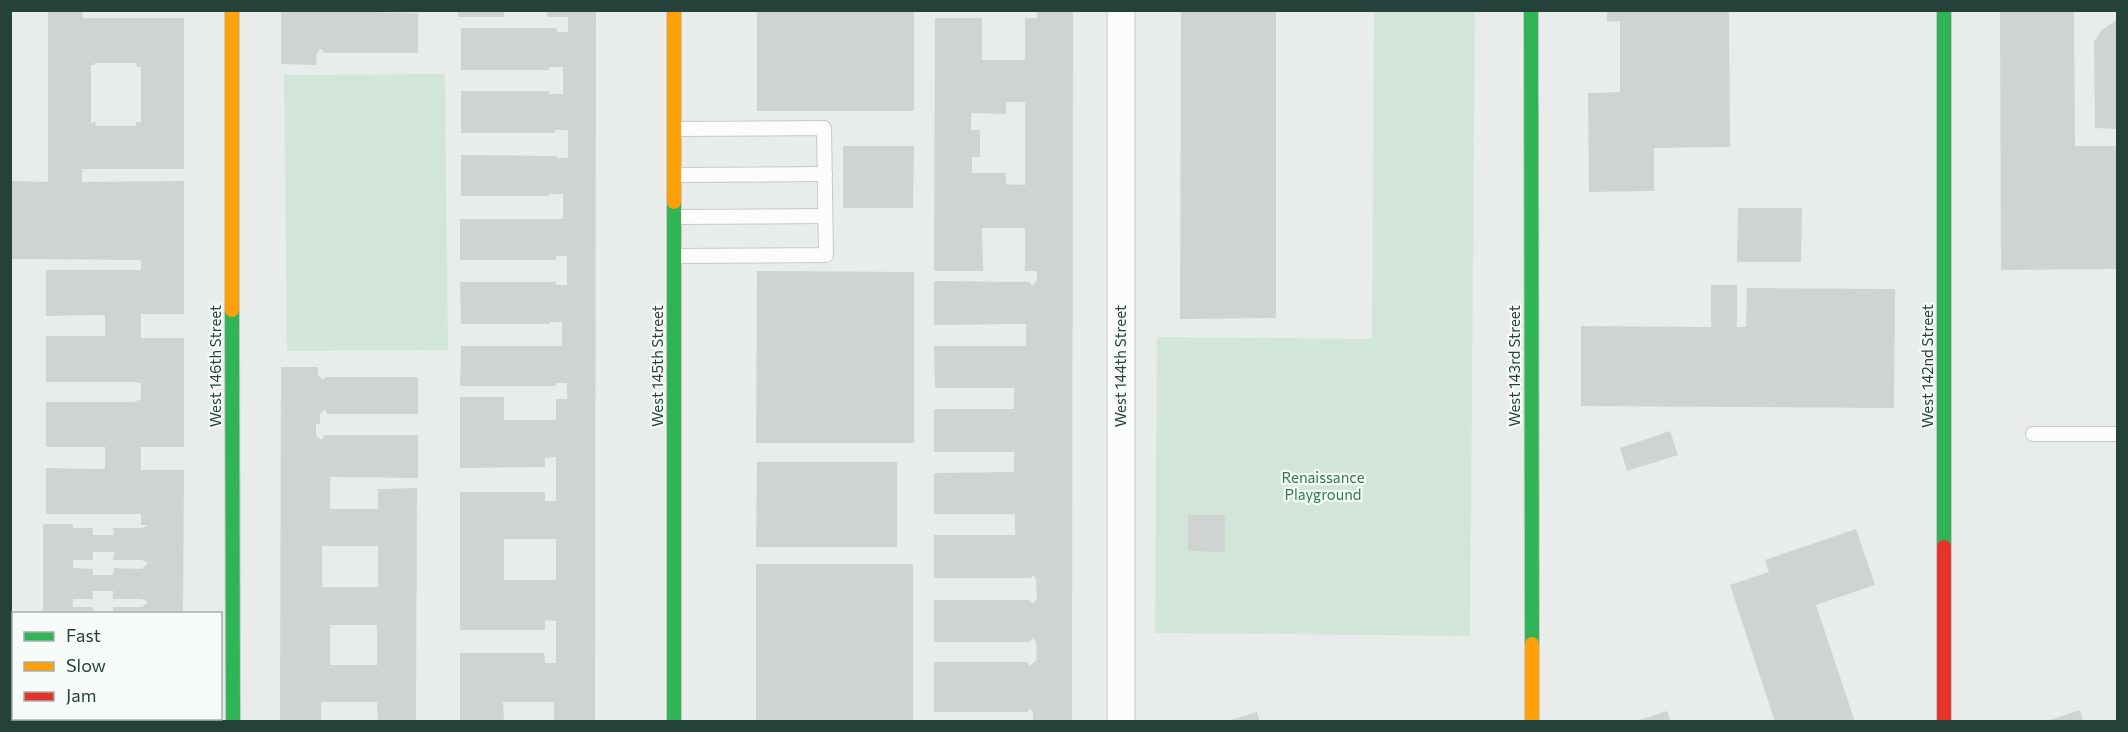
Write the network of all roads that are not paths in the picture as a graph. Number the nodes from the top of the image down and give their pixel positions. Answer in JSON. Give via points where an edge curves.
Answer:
{"nodes":[{"id":1,"x":232,"y":10,"type":"edge"},
{"id":2,"x":674,"y":10,"type":"edge"},
{"id":3,"x":1121,"y":10,"type":"edge"},
{"id":4,"x":1531,"y":10,"type":"edge"},
{"id":5,"x":1944,"y":10,"type":"edge"},
{"id":6,"x":674,"y":129,"type":"junction"},
{"id":7,"x":825,"y":174,"type":"junction"},
{"id":8,"x":674,"y":175,"type":"junction"},
{"id":9,"x":825,"y":216,"type":"junction"},
{"id":10,"x":674,"y":217,"type":"junction"},
{"id":11,"x":674,"y":255,"type":"junction"},
{"id":12,"x":2033,"y":434,"type":"dead end"},
{"id":13,"x":2118,"y":434,"type":"edge"},
{"id":14,"x":232,"y":722,"type":"edge"},
{"id":15,"x":674,"y":722,"type":"edge"},
{"id":16,"x":1121,"y":722,"type":"edge"},
{"id":17,"x":1532,"y":722,"type":"edge"},
{"id":18,"x":1944,"y":722,"type":"edge"}],
"edges":[{"from":1,"to":14,"type":"street","name":"West 146th Street"},
{"from":2,"to":6,"type":"street","name":"West 145th Street"},
{"from":3,"to":16,"type":"street","name":"West 144th Street"},
{"from":4,"to":17,"type":"street","name":"West 143rd Street"},
{"from":5,"to":18,"type":"street","name":"West 142nd Street"},
{"from":6,"to":7,"type":"lane","via":[[825,128]]},
{"from":6,"to":8,"type":"street","name":"West 145th Street"},
{"from":7,"to":8,"type":"lane"},
{"from":7,"to":9,"type":"lane"},
{"from":8,"to":10,"type":"street","name":"West 145th Street"},
{"from":9,"to":10,"type":"lane"},
{"from":9,"to":11,"type":"lane","via":[[826,255]]},
{"from":10,"to":11,"type":"street","name":"West 145th Street"},
{"from":11,"to":15,"type":"street","name":"West 145th Street"},
{"from":12,"to":13,"type":"lane"}]}
